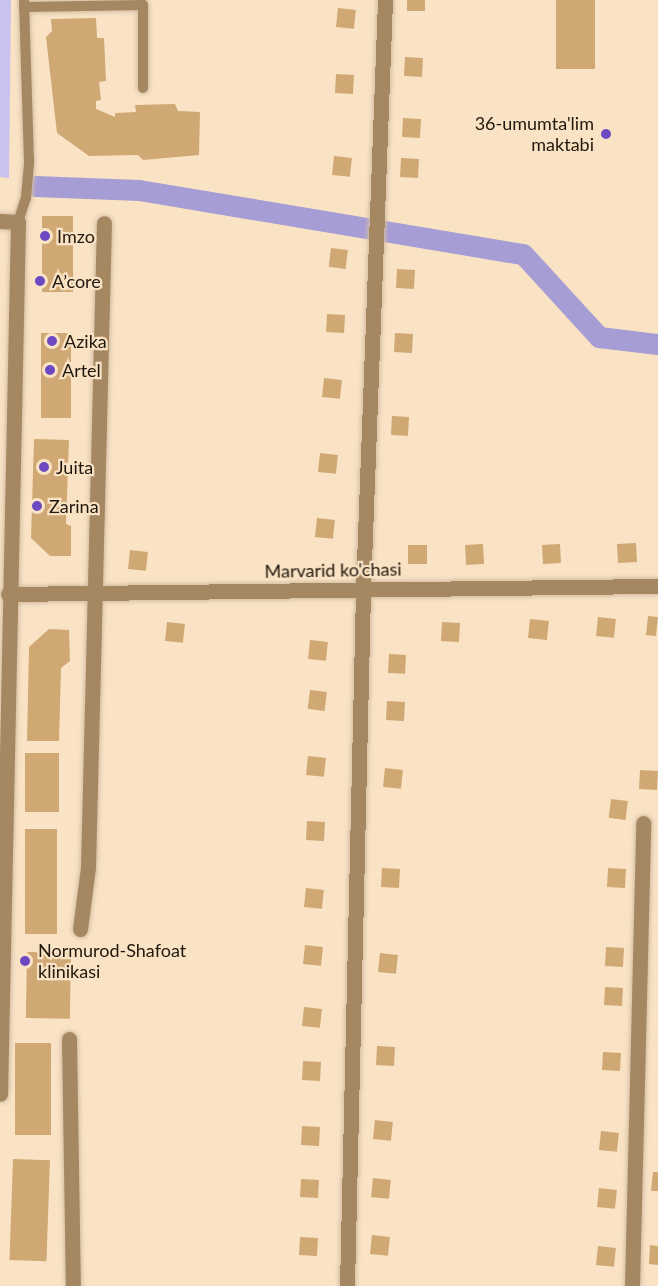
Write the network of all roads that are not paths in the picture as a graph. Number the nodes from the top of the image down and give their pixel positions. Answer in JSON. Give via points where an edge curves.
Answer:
{"nodes":[{"id":1,"x":385,"y":0,"type":"edge"},
{"id":2,"x":24,"y":4,"type":"edge"},
{"id":3,"x":143,"y":88,"type":"dead end"},
{"id":4,"x":0,"y":221,"type":"edge"},
{"id":5,"x":18,"y":222,"type":"junction"},
{"id":6,"x":104,"y":223,"type":"dead end"},
{"id":7,"x":658,"y":586,"type":"edge"},
{"id":8,"x":363,"y":589,"type":"junction"},
{"id":9,"x":93,"y":593,"type":"junction"},
{"id":10,"x":8,"y":594,"type":"junction"},
{"id":11,"x":643,"y":823,"type":"dead end"},
{"id":12,"x":80,"y":929,"type":"dead end"},
{"id":13,"x":69,"y":1039,"type":"dead end"},
{"id":14,"x":0,"y":1094,"type":"edge"},
{"id":15,"x":73,"y":1286,"type":"edge"},
{"id":16,"x":347,"y":1286,"type":"edge"},
{"id":17,"x":632,"y":1286,"type":"edge"}],
"edges":[{"from":1,"to":8,"type":"street"},
{"from":2,"to":3,"type":"lane","via":[[142,4]]},
{"from":2,"to":5,"type":"lane","via":[[29,161],[26,198]]},
{"from":4,"to":5,"type":"street"},
{"from":5,"to":10,"type":"street"},
{"from":6,"to":9,"type":"street"},
{"from":7,"to":8,"type":"street","name":"Marvarid ko'chasi"},
{"from":8,"to":9,"type":"street","name":"Marvarid ko'chasi"},
{"from":8,"to":16,"type":"street"},
{"from":9,"to":10,"type":"street","name":"Marvarid ko'chasi"},
{"from":9,"to":12,"type":"street","via":[[88,867]]},
{"from":10,"to":14,"type":"street"},
{"from":11,"to":17,"type":"street"},
{"from":13,"to":15,"type":"street"}]}
